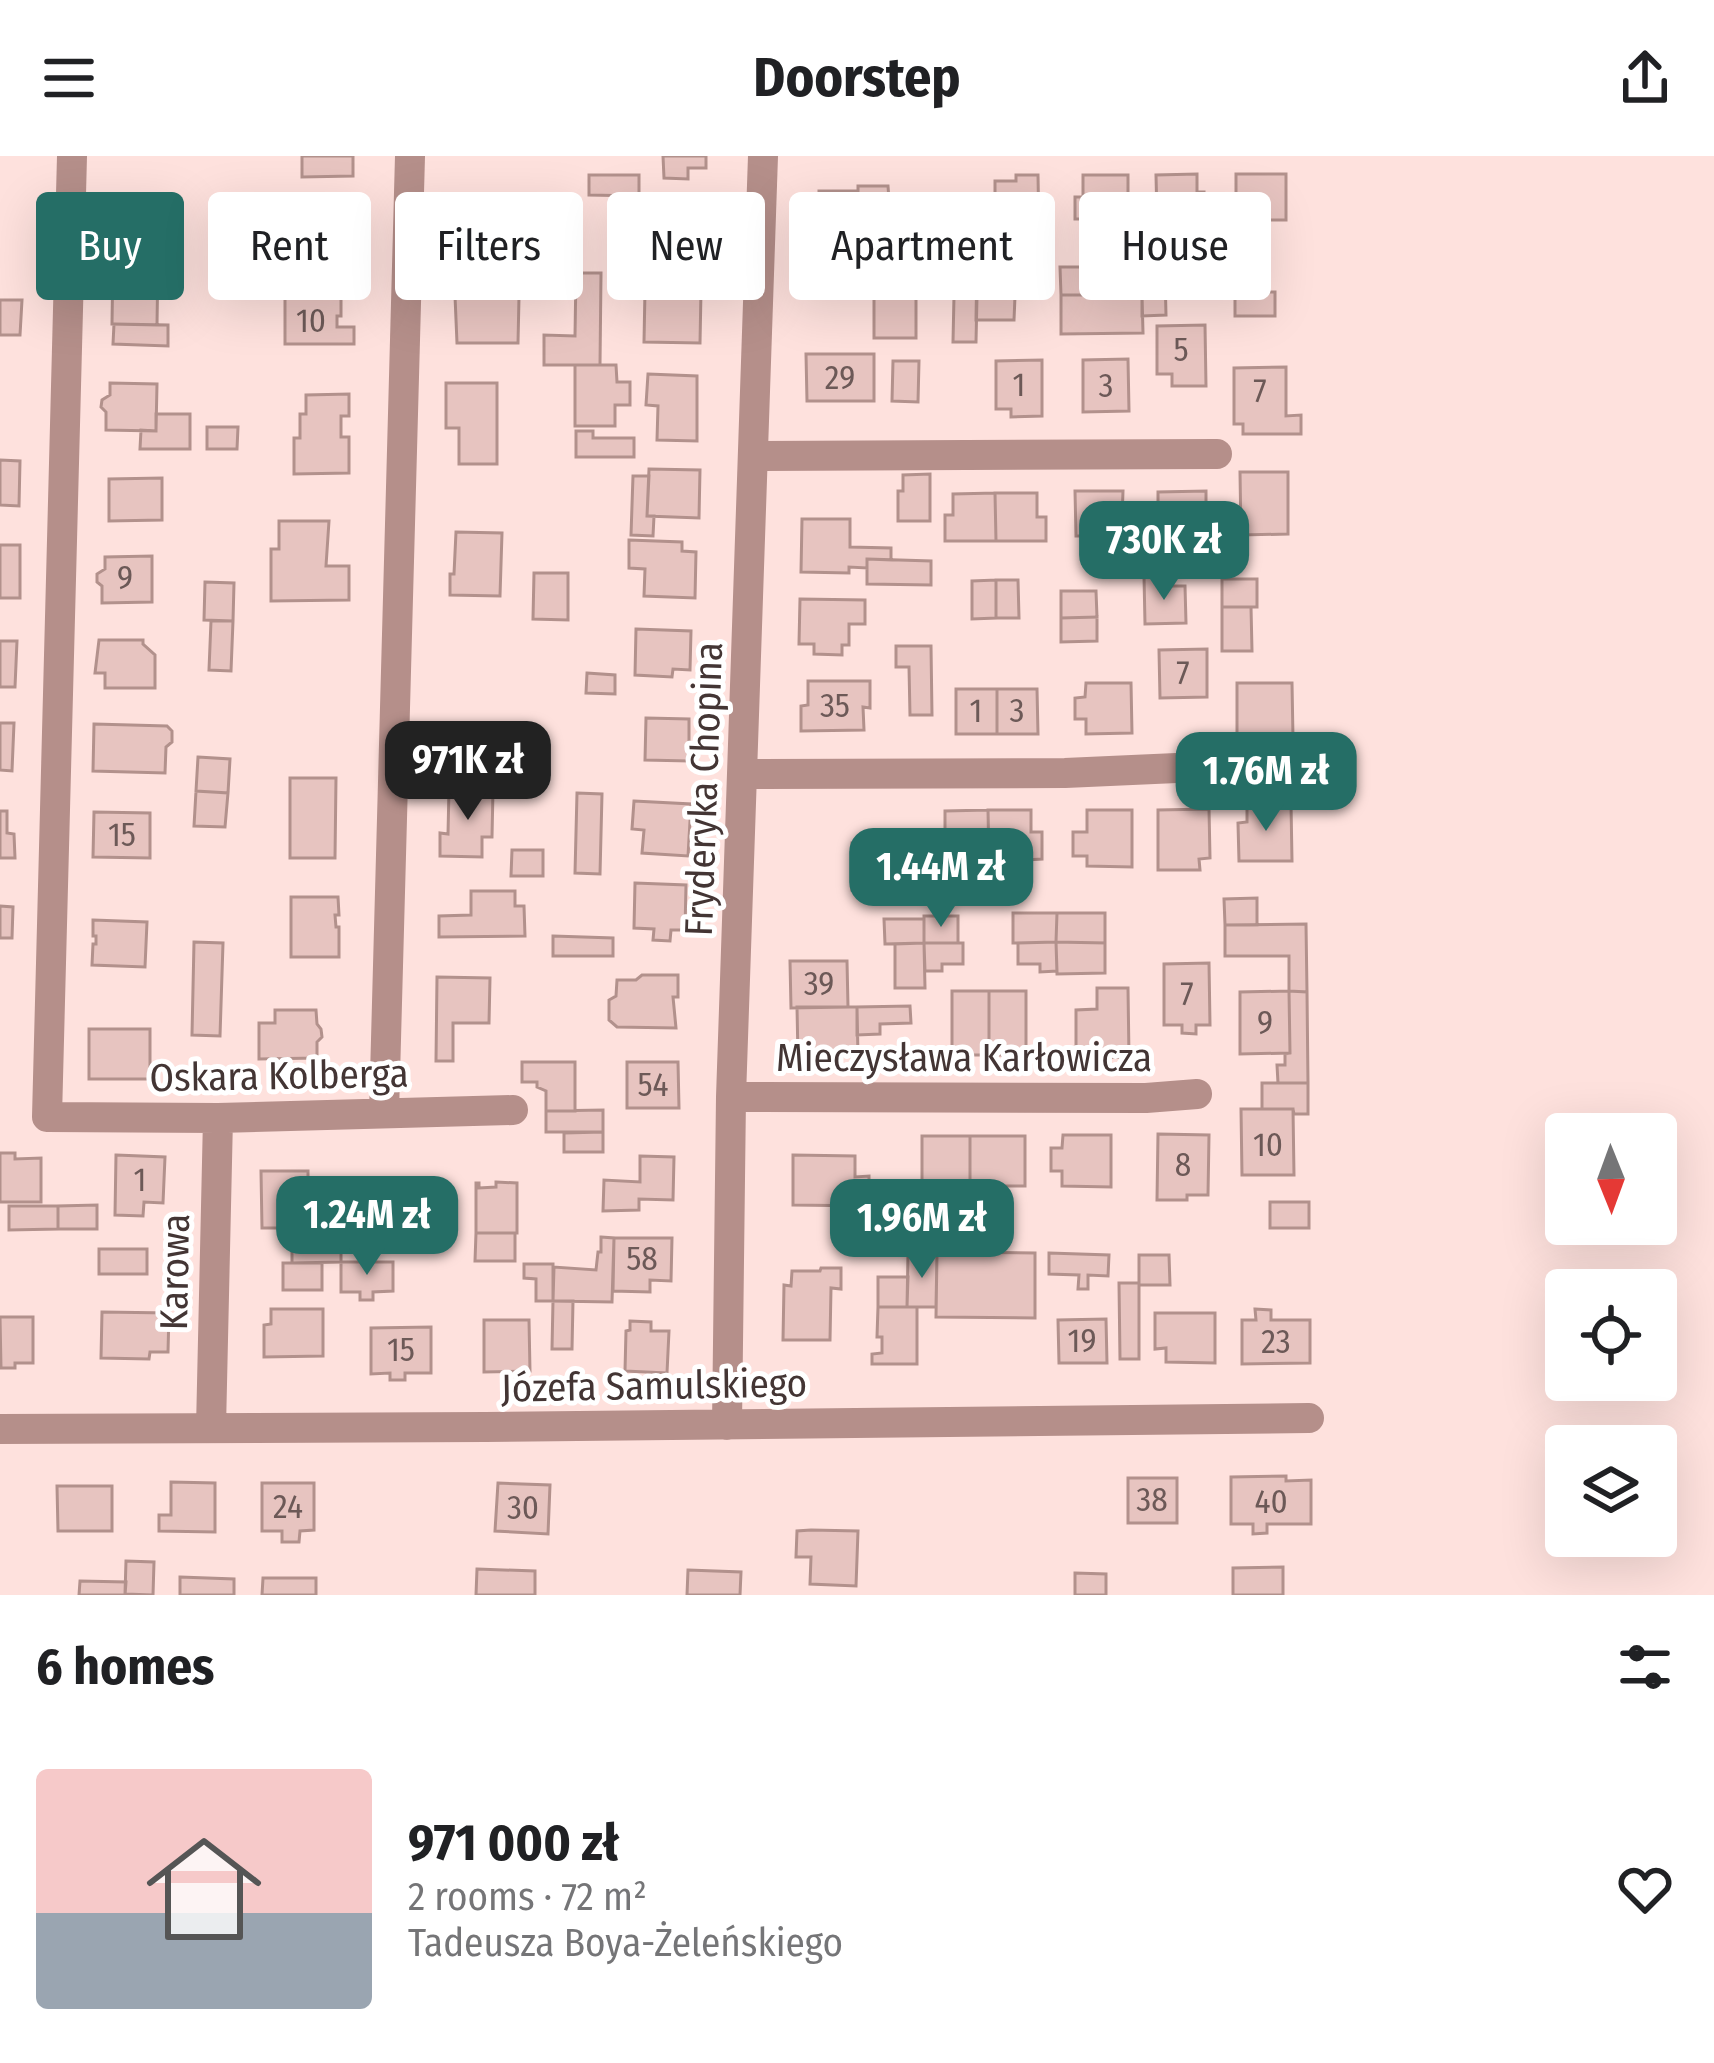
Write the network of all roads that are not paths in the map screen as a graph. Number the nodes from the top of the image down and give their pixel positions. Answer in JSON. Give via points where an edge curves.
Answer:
{"nodes":[{"id":1,"x":72,"y":156,"type":"edge"},
{"id":2,"x":410,"y":156,"type":"edge"},
{"id":3,"x":763,"y":156,"type":"edge"},
{"id":4,"x":1217,"y":454,"type":"dead end"},
{"id":5,"x":755,"y":456,"type":"junction"},
{"id":6,"x":1199,"y":766,"type":"dead end"},
{"id":7,"x":744,"y":774,"type":"junction"},
{"id":8,"x":1197,"y":1094,"type":"dead end"},
{"id":9,"x":731,"y":1097,"type":"junction"},
{"id":10,"x":513,"y":1110,"type":"dead end"},
{"id":11,"x":384,"y":1113,"type":"junction"},
{"id":12,"x":218,"y":1118,"type":"junction"},
{"id":13,"x":1309,"y":1418,"type":"dead end"},
{"id":14,"x":728,"y":1425,"type":"junction"},
{"id":15,"x":211,"y":1428,"type":"junction"},
{"id":16,"x":0,"y":1429,"type":"edge"}],
"edges":[{"from":1,"to":12,"type":"street","name":"Oskara Kolberga","via":[[47,1117]]},
{"from":2,"to":11,"type":"street"},
{"from":3,"to":5,"type":"street","name":"Fryderyka Chopina"},
{"from":4,"to":5,"type":"street"},
{"from":5,"to":7,"type":"street","name":"Fryderyka Chopina"},
{"from":6,"to":7,"type":"street"},
{"from":7,"to":9,"type":"street","name":"Fryderyka Chopina"},
{"from":8,"to":9,"type":"street","name":"Mieczysława Karłowicza"},
{"from":9,"to":14,"type":"street","name":"Fryderyka Chopina"},
{"from":10,"to":11,"type":"street","name":"Oskara Kolberga"},
{"from":11,"to":12,"type":"street","name":"Oskara Kolberga"},
{"from":12,"to":15,"type":"street","name":"Karowa"},
{"from":13,"to":14,"type":"street","name":"Józefa Samulskiego"},
{"from":14,"to":15,"type":"street","name":"Józefa Samulskiego"},
{"from":15,"to":16,"type":"street","name":"Józefa Samulskiego"}]}
